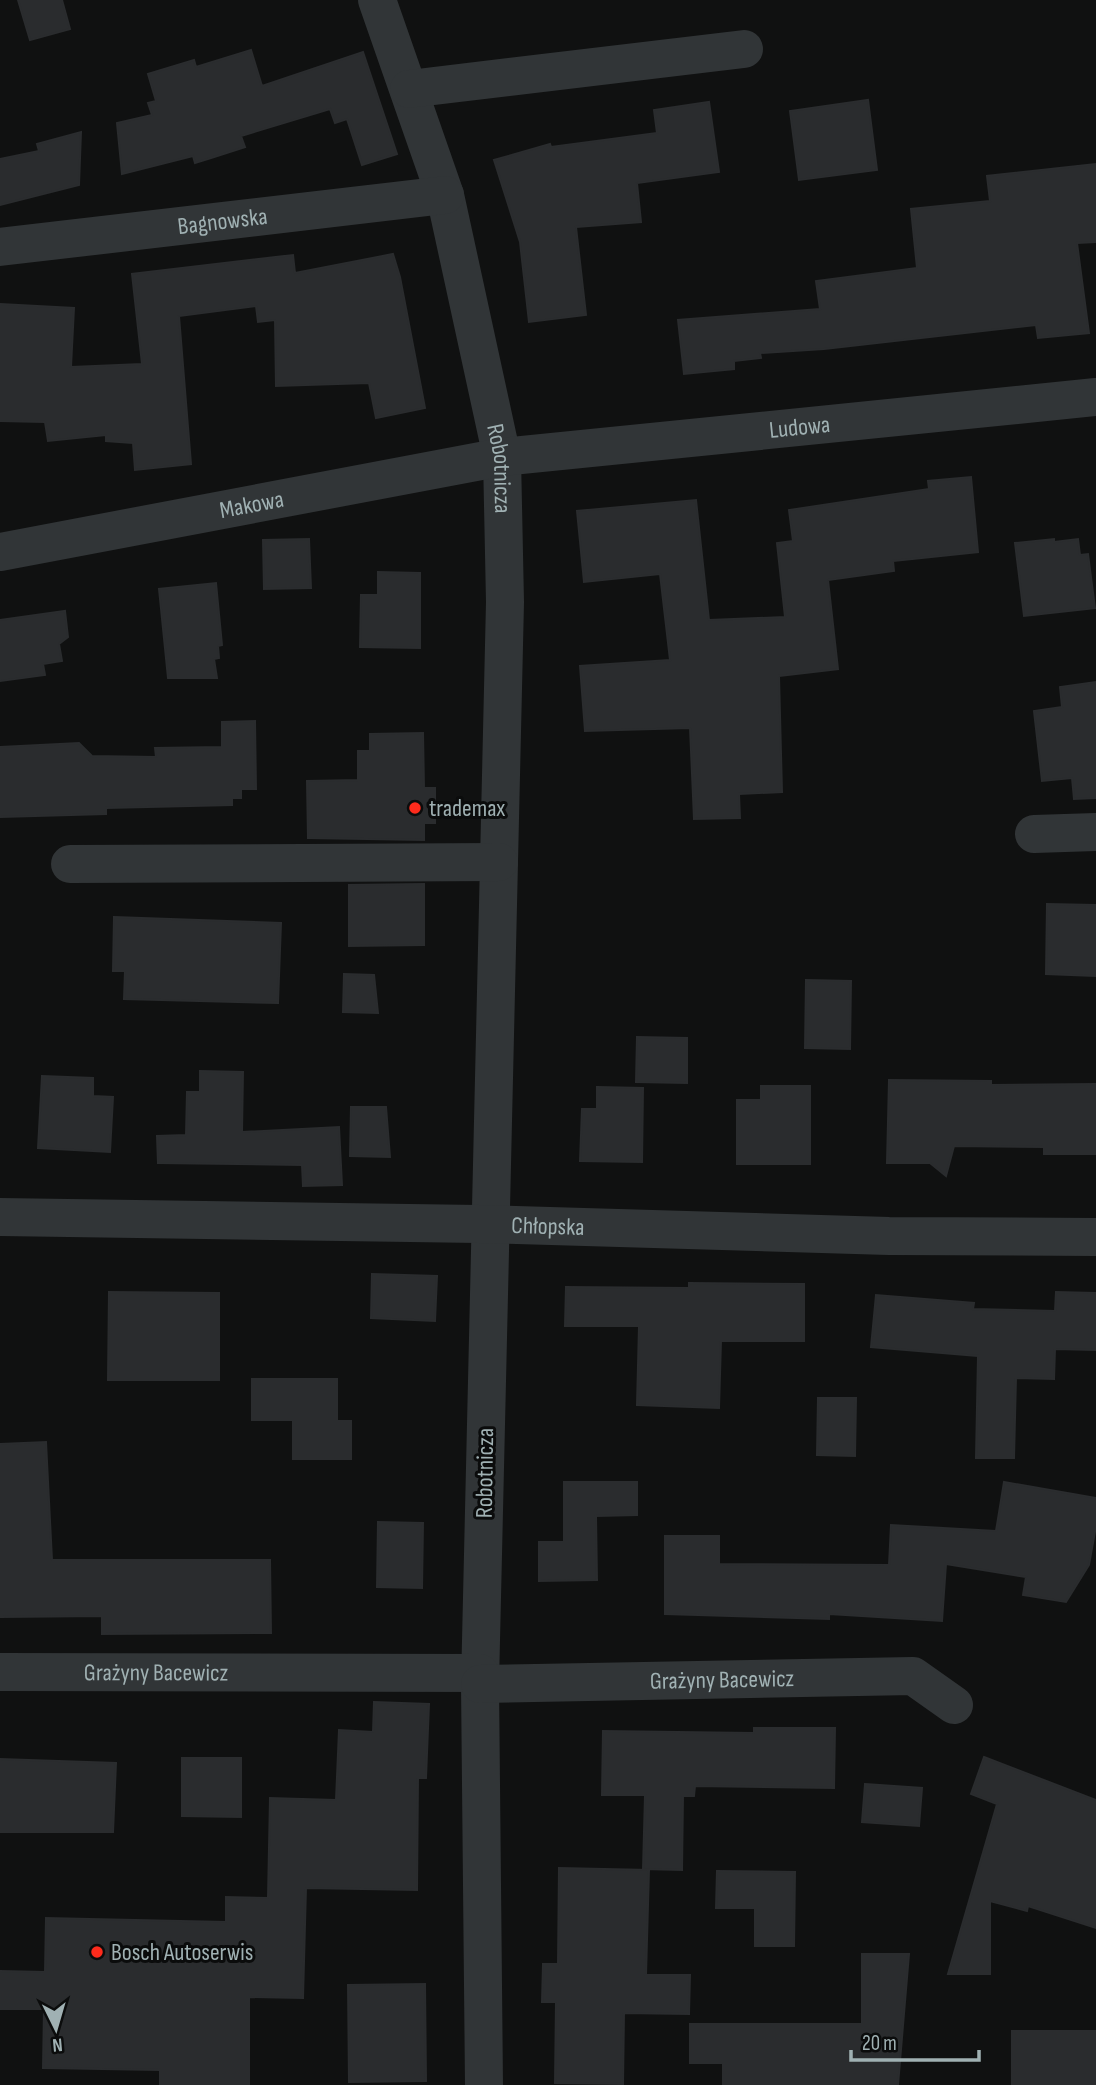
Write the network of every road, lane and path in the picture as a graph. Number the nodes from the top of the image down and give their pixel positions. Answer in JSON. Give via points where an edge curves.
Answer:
{"nodes":[{"id":1,"x":377,"y":0,"type":"edge"},
{"id":2,"x":744,"y":49,"type":"dead end"},
{"id":3,"x":410,"y":89,"type":"junction"},
{"id":4,"x":444,"y":195,"type":"junction"},
{"id":5,"x":0,"y":247,"type":"edge"},
{"id":6,"x":1096,"y":397,"type":"edge"},
{"id":7,"x":502,"y":457,"type":"junction"},
{"id":8,"x":0,"y":552,"type":"edge"},
{"id":9,"x":1096,"y":832,"type":"edge"},
{"id":10,"x":1034,"y":834,"type":"dead end"},
{"id":11,"x":499,"y":862,"type":"junction"},
{"id":12,"x":70,"y":864,"type":"dead end"},
{"id":13,"x":0,"y":1217,"type":"edge"},
{"id":14,"x":491,"y":1224,"type":"junction"},
{"id":15,"x":1096,"y":1237,"type":"edge"},
{"id":16,"x":0,"y":1672,"type":"edge"},
{"id":17,"x":480,"y":1679,"type":"junction"},
{"id":18,"x":954,"y":1705,"type":"dead end"},
{"id":19,"x":484,"y":2085,"type":"edge"}],
"edges":[{"from":1,"to":3,"type":"street","name":"Robotnicza"},
{"from":2,"to":3,"type":"street"},
{"from":3,"to":4,"type":"street","name":"Robotnicza"},
{"from":4,"to":5,"type":"street","name":"Bagnowska"},
{"from":4,"to":7,"type":"street","name":"Robotnicza"},
{"from":6,"to":7,"type":"street","name":"Ludowa"},
{"from":7,"to":8,"type":"street","name":"Makowa"},
{"from":7,"to":11,"type":"street","name":"Robotnicza","via":[[505,602]]},
{"from":9,"to":10,"type":"street"},
{"from":11,"to":12,"type":"street"},
{"from":11,"to":14,"type":"street","name":"Robotnicza"},
{"from":13,"to":14,"type":"street","name":"Chłopska"},
{"from":14,"to":15,"type":"street","name":"Chłopska"},
{"from":14,"to":17,"type":"street","name":"Robotnicza"},
{"from":16,"to":17,"type":"street","name":"Grażyny Bacewicz"},
{"from":17,"to":18,"type":"street","name":"Grażyny Bacewicz","via":[[913,1676]]},
{"from":17,"to":19,"type":"street","name":"Robotnicza"}]}
